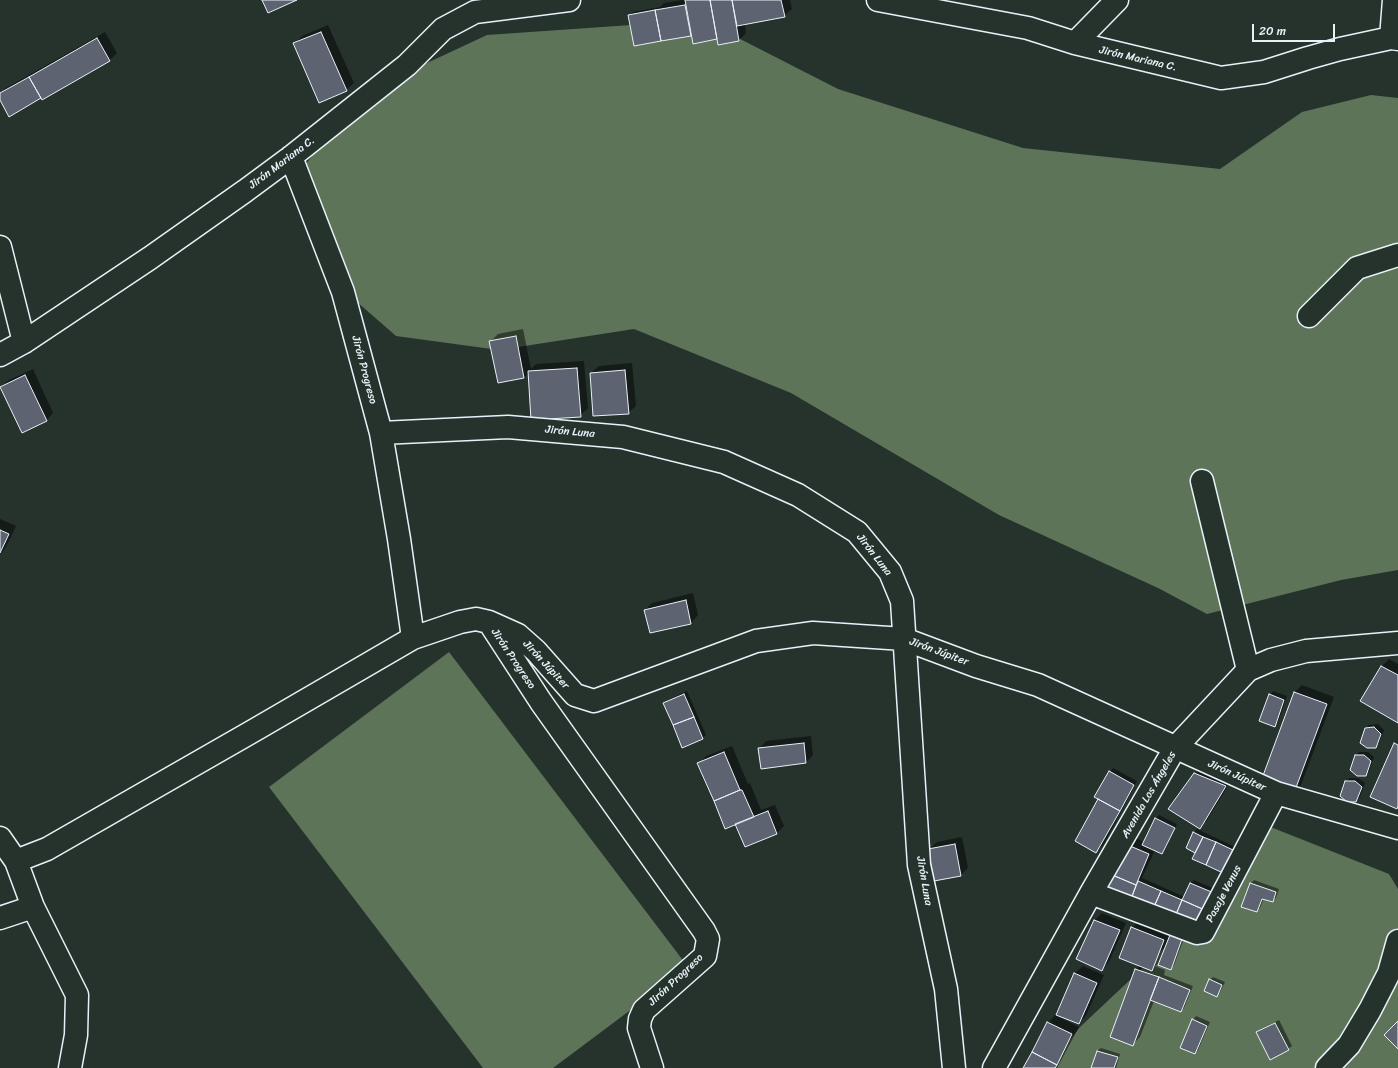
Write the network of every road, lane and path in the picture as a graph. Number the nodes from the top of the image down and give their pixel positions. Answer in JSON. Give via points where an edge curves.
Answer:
{"nodes":[{"id":1,"x":569,"y":0,"type":"edge"},
{"id":2,"x":878,"y":0,"type":"edge"},
{"id":3,"x":1117,"y":0,"type":"edge"},
{"id":4,"x":1394,"y":0,"type":"edge"},
{"id":5,"x":1395,"y":39,"type":"edge"},
{"id":6,"x":1075,"y":43,"type":"junction"},
{"id":7,"x":291,"y":157,"type":"junction"},
{"id":8,"x":0,"y":247,"type":"edge"},
{"id":9,"x":1398,"y":255,"type":"edge"},
{"id":10,"x":1309,"y":316,"type":"dead end"},
{"id":11,"x":24,"y":342,"type":"junction"},
{"id":12,"x":0,"y":355,"type":"edge"},
{"id":13,"x":381,"y":432,"type":"junction"},
{"id":14,"x":1202,"y":481,"type":"dead end"},
{"id":15,"x":488,"y":622,"type":"junction"},
{"id":16,"x":413,"y":638,"type":"junction"},
{"id":17,"x":904,"y":639,"type":"junction"},
{"id":18,"x":1398,"y":644,"type":"edge"},
{"id":19,"x":1248,"y":670,"type":"junction"},
{"id":20,"x":1175,"y":748,"type":"junction"},
{"id":21,"x":1276,"y":793,"type":"junction"},
{"id":22,"x":1398,"y":828,"type":"edge"},
{"id":23,"x":0,"y":838,"type":"edge"},
{"id":24,"x":16,"y":861,"type":"junction"},
{"id":25,"x":1091,"y":893,"type":"junction"},
{"id":26,"x":33,"y":907,"type":"junction"},
{"id":27,"x":0,"y":918,"type":"edge"},
{"id":28,"x":1398,"y":941,"type":"edge"},
{"id":29,"x":70,"y":1068,"type":"edge"},
{"id":30,"x":652,"y":1068,"type":"edge"},
{"id":31,"x":954,"y":1068,"type":"edge"},
{"id":32,"x":994,"y":1068,"type":"edge"},
{"id":33,"x":1326,"y":1068,"type":"edge"}],
"edges":[{"from":1,"to":7,"type":"street","name":"Jirón Mariana C.","via":[[475,12],[469,15],[444,30],[407,65]]},
{"from":2,"to":6,"type":"street","name":"Jirón Mariana C.","via":[[1028,28]]},
{"from":3,"to":6,"type":"street"},
{"from":4,"to":5,"type":"street"},
{"from":5,"to":6,"type":"street","name":"Jirón Mariana C.","via":[[1308,58],[1264,72],[1221,78]]},
{"from":7,"to":11,"type":"street","name":"Jirón Mariana C.","via":[[150,258]]},
{"from":7,"to":13,"type":"street","name":"Jirón Progreso","via":[[343,292]]},
{"from":8,"to":11,"type":"street"},
{"from":9,"to":10,"type":"street","via":[[1358,268]]},
{"from":11,"to":12,"type":"street","name":"Jirón Mariana C."},
{"from":13,"to":16,"type":"street","name":"Jirón Progreso"},
{"from":13,"to":17,"type":"street","name":"Jirón Luna","via":[[508,427],[623,437],[724,462],[798,495],[857,532],[890,572],[902,601]]},
{"from":14,"to":19,"type":"street"},
{"from":15,"to":16,"type":"street","name":"Jirón Progreso","via":[[476,619],[460,622]]},
{"from":15,"to":17,"type":"street","name":"Jirón Júpiter","via":[[518,635],[536,651],[575,695],[594,701],[756,641],[813,633]]},
{"from":15,"to":30,"type":"street","name":"Jirón Progreso","via":[[541,702],[708,939],[705,956],[642,1014],[639,1028]]},
{"from":16,"to":24,"type":"street","via":[[47,849]]},
{"from":17,"to":20,"type":"street","name":"Jirón Júpiter","via":[[976,666],[1038,685]]},
{"from":17,"to":31,"type":"street","name":"Jirón Luna","via":[[919,865],[946,989]]},
{"from":18,"to":19,"type":"street","name":"Avenida Los Ángeles","via":[[1306,651],[1271,660]]},
{"from":19,"to":20,"type":"street","name":"Avenida Los Ángeles"},
{"from":20,"to":21,"type":"street","name":"Jirón Júpiter"},
{"from":20,"to":25,"type":"street","name":"Avenida Los Ángeles"},
{"from":21,"to":22,"type":"street","name":"Jirón Júpiter"},
{"from":21,"to":25,"type":"street","name":"Pasaje Venus","via":[[1203,932],[1197,933]]},
{"from":23,"to":24,"type":"street"},
{"from":24,"to":26,"type":"street"},
{"from":25,"to":32,"type":"street","name":"Avenida Los Ángeles"},
{"from":26,"to":27,"type":"street"},
{"from":26,"to":29,"type":"street","via":[[77,995],[76,1034]]},
{"from":28,"to":33,"type":"street","via":[[1389,973],[1370,1010],[1349,1045]]}]}
